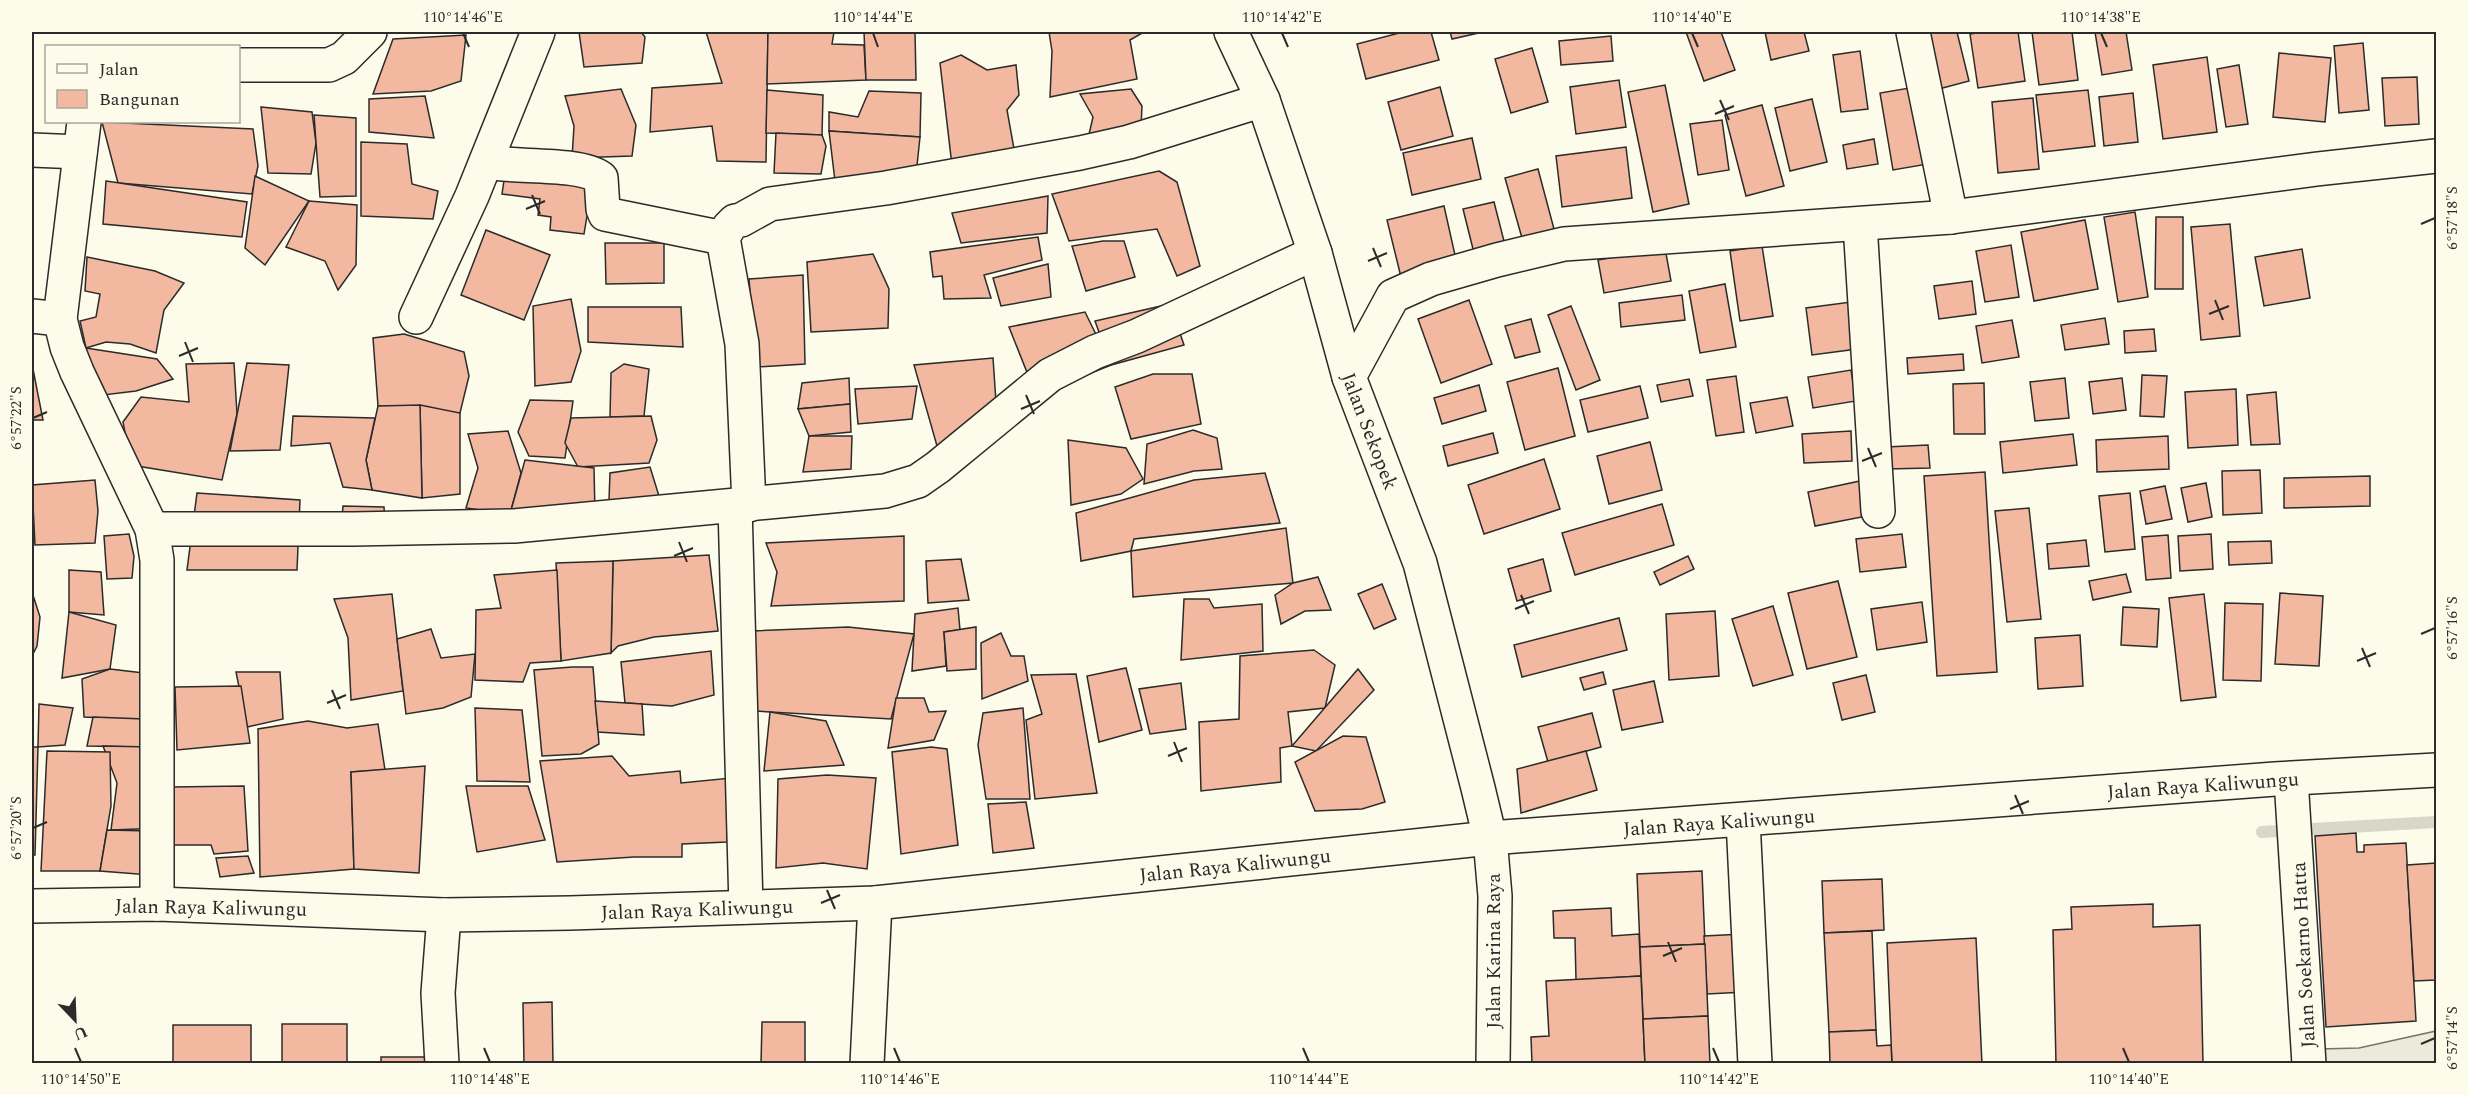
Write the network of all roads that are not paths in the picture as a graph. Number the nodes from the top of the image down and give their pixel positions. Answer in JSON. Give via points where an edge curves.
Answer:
{"nodes":[{"id":1,"x":370,"y":32,"type":"edge"},
{"id":2,"x":538,"y":32,"type":"edge"},
{"id":3,"x":1231,"y":32,"type":"edge"},
{"id":4,"x":1913,"y":32,"type":"edge"},
{"id":5,"x":240,"y":65,"type":"edge"},
{"id":6,"x":1263,"y":100,"type":"junction"},
{"id":7,"x":82,"y":137,"type":"edge"},
{"id":8,"x":32,"y":150,"type":"edge"},
{"id":9,"x":2436,"y":156,"type":"edge"},
{"id":10,"x":486,"y":162,"type":"junction"},
{"id":11,"x":1952,"y":217,"type":"junction"},
{"id":12,"x":1860,"y":224,"type":"junction"},
{"id":13,"x":723,"y":238,"type":"junction"},
{"id":14,"x":1314,"y":254,"type":"junction"},
{"id":15,"x":416,"y":317,"type":"dead end"},
{"id":16,"x":46,"y":318,"type":"edge"},
{"id":17,"x":1348,"y":377,"type":"junction"},
{"id":18,"x":742,"y":505,"type":"junction"},
{"id":19,"x":1878,"y":511,"type":"dead end"},
{"id":20,"x":152,"y":529,"type":"junction"},
{"id":21,"x":2436,"y":766,"type":"edge"},
{"id":22,"x":2283,"y":779,"type":"junction"},
{"id":23,"x":1743,"y":820,"type":"junction"},
{"id":24,"x":1490,"y":838,"type":"junction"},
{"id":25,"x":875,"y":903,"type":"junction"},
{"id":26,"x":156,"y":904,"type":"junction"},
{"id":27,"x":32,"y":906,"type":"edge"},
{"id":28,"x":746,"y":907,"type":"junction"},
{"id":29,"x":444,"y":915,"type":"junction"},
{"id":30,"x":442,"y":1064,"type":"edge"},
{"id":31,"x":867,"y":1064,"type":"edge"},
{"id":32,"x":1493,"y":1064,"type":"edge"},
{"id":33,"x":1755,"y":1064,"type":"edge"},
{"id":34,"x":2309,"y":1064,"type":"edge"}],
"edges":[{"from":1,"to":5,"type":"street","via":[[344,58],[329,64]]},
{"from":2,"to":10,"type":"street"},
{"from":3,"to":6,"type":"street","name":"Jalan Sekopek"},
{"from":4,"to":11,"type":"street"},
{"from":6,"to":13,"type":"street","via":[[1129,142],[1080,153],[886,188],[770,204],[735,221]]},
{"from":6,"to":14,"type":"street","name":"Jalan Sekopek"},
{"from":7,"to":8,"type":"street"},
{"from":7,"to":16,"type":"street"},
{"from":9,"to":11,"type":"street"},
{"from":10,"to":13,"type":"street","via":[[583,169],[601,178],[605,214]]},
{"from":10,"to":15,"type":"street"},
{"from":11,"to":12,"type":"street"},
{"from":12,"to":17,"type":"street","via":[[1564,244],[1431,279],[1393,296]]},
{"from":12,"to":19,"type":"street"},
{"from":13,"to":18,"type":"street","via":[[742,345]]},
{"from":14,"to":17,"type":"street","name":"Jalan Sekopek"},
{"from":14,"to":18,"type":"street","via":[[1050,375],[918,481],[885,491]]},
{"from":16,"to":20,"type":"street","via":[[67,347]]},
{"from":17,"to":24,"type":"street","name":"Jalan Sekopek","via":[[1420,563]]},
{"from":18,"to":20,"type":"street","via":[[514,526]]},
{"from":18,"to":28,"type":"street"},
{"from":20,"to":26,"type":"street","via":[[157,560]]},
{"from":21,"to":22,"type":"street","name":"Jalan Raya Kaliwungu"},
{"from":22,"to":23,"type":"street","name":"Jalan Raya Kaliwungu"},
{"from":22,"to":34,"type":"street","name":"Jalan Soekarno Hatta","via":[[2294,812]]},
{"from":23,"to":24,"type":"street","name":"Jalan Raya Kaliwungu"},
{"from":23,"to":33,"type":"street"},
{"from":24,"to":25,"type":"street","name":"Jalan Raya Kaliwungu"},
{"from":24,"to":32,"type":"street","name":"Jalan Karina Raya","via":[[1495,896]]},
{"from":25,"to":28,"type":"street","name":"Jalan Raya Kaliwungu"},
{"from":25,"to":31,"type":"street"},
{"from":26,"to":27,"type":"street","name":"Jalan Raya Kaliwungu"},
{"from":26,"to":29,"type":"street","name":"Jalan Raya Kaliwungu"},
{"from":28,"to":29,"type":"street","name":"Jalan Raya Kaliwungu"},
{"from":29,"to":30,"type":"street","via":[[438,993]]}]}
